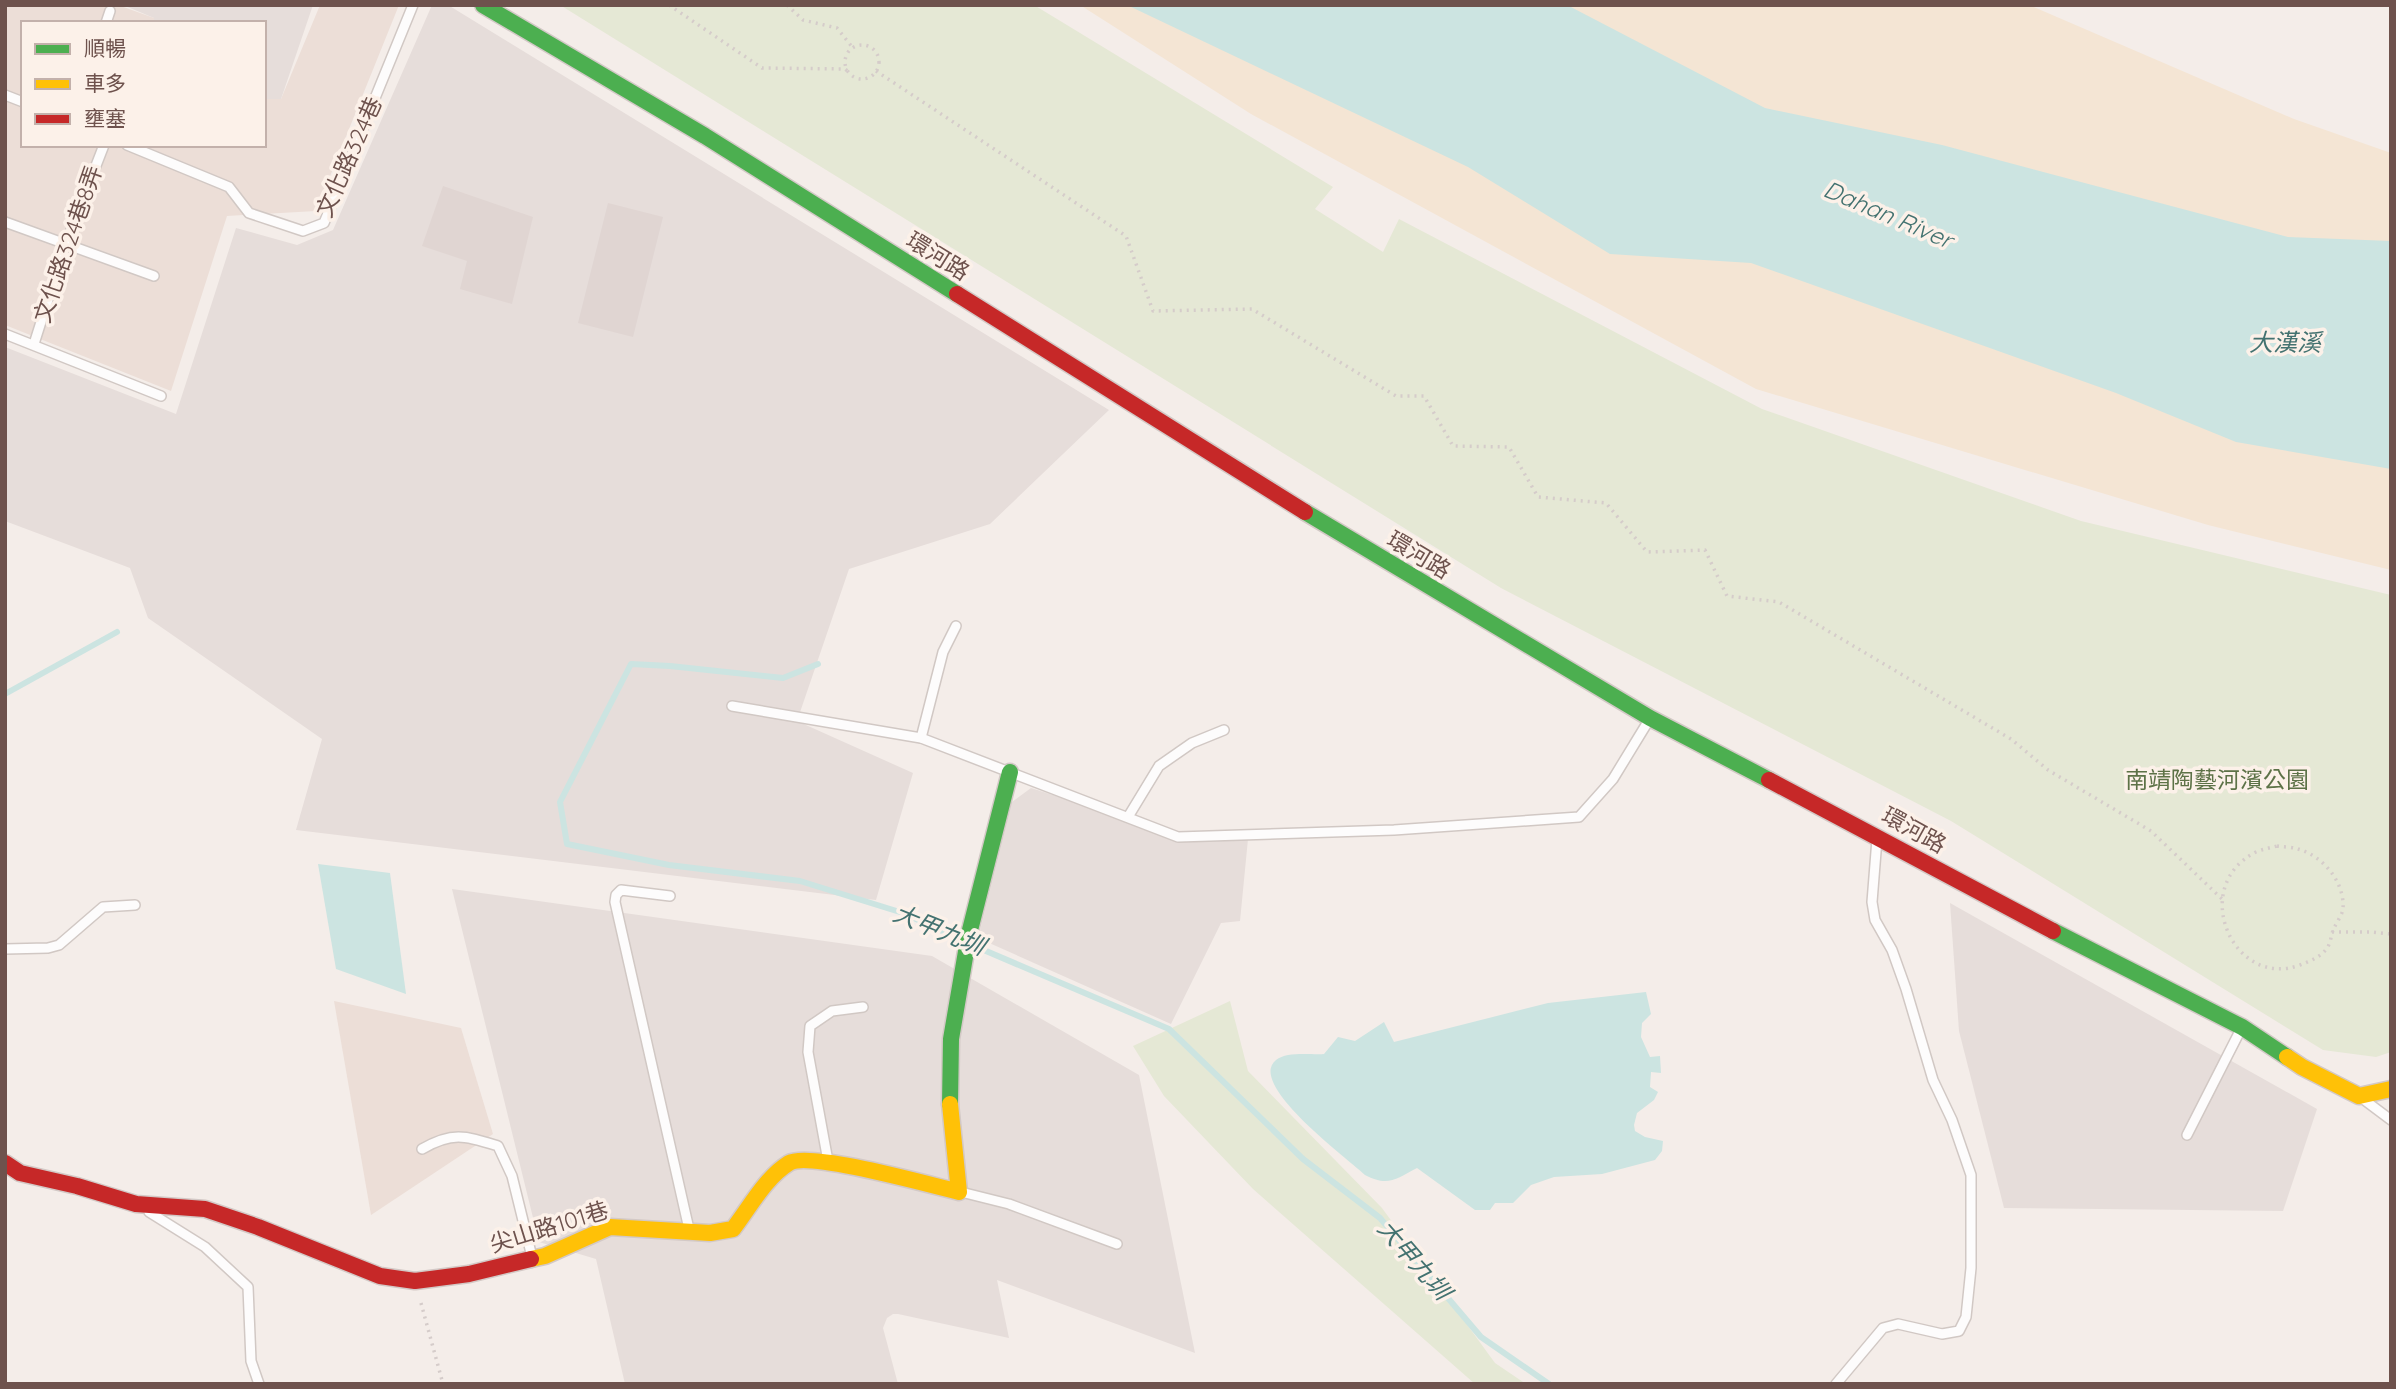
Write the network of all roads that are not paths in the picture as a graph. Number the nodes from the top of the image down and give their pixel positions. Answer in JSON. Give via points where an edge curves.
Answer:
{"nodes":[{"id":1,"x":413,"y":5,"type":"edge"},
{"id":2,"x":483,"y":5,"type":"edge"},
{"id":3,"x":110,"y":11,"type":"dead end"},
{"id":4,"x":107,"y":21,"type":"edge"},
{"id":5,"x":103,"y":147,"type":"edge"},
{"id":6,"x":132,"y":147,"type":"edge"},
{"id":7,"x":5,"y":222,"type":"edge"},
{"id":8,"x":66,"y":243,"type":"junction"},
{"id":9,"x":154,"y":276,"type":"dead end"},
{"id":10,"x":5,"y":334,"type":"edge"},
{"id":11,"x":34,"y":344,"type":"junction"},
{"id":12,"x":162,"y":396,"type":"dead end"},
{"id":13,"x":957,"y":626,"type":"dead end"},
{"id":14,"x":732,"y":706,"type":"dead end"},
{"id":15,"x":1650,"y":718,"type":"junction"},
{"id":16,"x":1224,"y":730,"type":"dead end"},
{"id":17,"x":922,"y":738,"type":"junction"},
{"id":18,"x":1010,"y":772,"type":"junction"},
{"id":19,"x":1128,"y":817,"type":"junction"},
{"id":20,"x":1878,"y":836,"type":"junction"},
{"id":21,"x":670,"y":896,"type":"dead end"},
{"id":22,"x":135,"y":905,"type":"dead end"},
{"id":23,"x":5,"y":949,"type":"edge"},
{"id":24,"x":863,"y":1007,"type":"dead end"},
{"id":25,"x":2242,"y":1027,"type":"junction"},
{"id":26,"x":2391,"y":1089,"type":"edge"},
{"id":27,"x":2359,"y":1096,"type":"junction"},
{"id":28,"x":2391,"y":1120,"type":"edge"},
{"id":29,"x":2187,"y":1135,"type":"dead end"},
{"id":30,"x":422,"y":1149,"type":"dead end"},
{"id":31,"x":828,"y":1162,"type":"junction"},
{"id":32,"x":5,"y":1163,"type":"edge"},
{"id":33,"x":959,"y":1192,"type":"junction"},
{"id":34,"x":136,"y":1204,"type":"junction"},
{"id":35,"x":689,"y":1231,"type":"junction"},
{"id":36,"x":1117,"y":1244,"type":"dead end"},
{"id":37,"x":533,"y":1259,"type":"junction"},
{"id":38,"x":259,"y":1384,"type":"edge"},
{"id":39,"x":1836,"y":1384,"type":"edge"}],
"edges":[{"from":1,"to":6,"type":"lane","name":"文化路324巷","via":[[324,223],[303,231],[249,213],[229,187]]},
{"from":2,"to":15,"type":"street","name":"環河路","via":[[705,136],[1360,547]]},
{"from":3,"to":4,"type":"lane"},
{"from":5,"to":8,"type":"lane","name":"文化路324巷8弄"},
{"from":7,"to":8,"type":"lane"},
{"from":8,"to":9,"type":"lane"},
{"from":8,"to":11,"type":"lane","name":"文化路324巷8弄"},
{"from":10,"to":11,"type":"lane"},
{"from":11,"to":12,"type":"lane"},
{"from":13,"to":17,"type":"lane","via":[[943,652]]},
{"from":14,"to":17,"type":"lane"},
{"from":15,"to":19,"type":"lane","via":[[1614,779],[1578,817],[1394,830],[1178,837]]},
{"from":15,"to":20,"type":"street","name":"環河路"},
{"from":16,"to":19,"type":"lane","via":[[1192,743],[1159,766]]},
{"from":17,"to":18,"type":"lane"},
{"from":18,"to":19,"type":"lane"},
{"from":18,"to":33,"type":"street","via":[[968,942],[951,1039],[949,1098]]},
{"from":20,"to":25,"type":"street","name":"環河路"},
{"from":20,"to":39,"type":"lane","via":[[1872,902],[1875,920],[1902,976],[1933,1080],[1971,1175],[1971,1268],[1966,1317],[1959,1331],[1942,1334],[1898,1324],[1883,1328]]},
{"from":21,"to":35,"type":"lane","via":[[621,890],[615,902]]},
{"from":22,"to":23,"type":"lane","via":[[103,907],[60,945]]},
{"from":24,"to":31,"type":"lane","via":[[832,1011],[810,1026],[808,1052]]},
{"from":25,"to":27,"type":"street","name":"環河路","via":[[2302,1067]]},
{"from":25,"to":29,"type":"lane"},
{"from":26,"to":27,"type":"street"},
{"from":27,"to":28,"type":"lane","name":"環河路"},
{"from":30,"to":37,"type":"lane","via":[[441,1138],[470,1138],[498,1146],[512,1176]]},
{"from":31,"to":33,"type":"street","name":"尖山路101巷"},
{"from":31,"to":35,"type":"street","name":"尖山路101巷","via":[[792,1161],[772,1175],[733,1229]]},
{"from":32,"to":34,"type":"street","name":"尖山路101巷","via":[[20,1173]]},
{"from":33,"to":36,"type":"lane","via":[[1009,1204]]},
{"from":34,"to":37,"type":"street","name":"尖山路101巷","via":[[205,1209],[380,1276],[415,1281]]},
{"from":34,"to":38,"type":"lane","via":[[205,1247],[248,1287],[251,1361]]},
{"from":35,"to":37,"type":"street","name":"尖山路101巷","via":[[610,1227]]}]}
